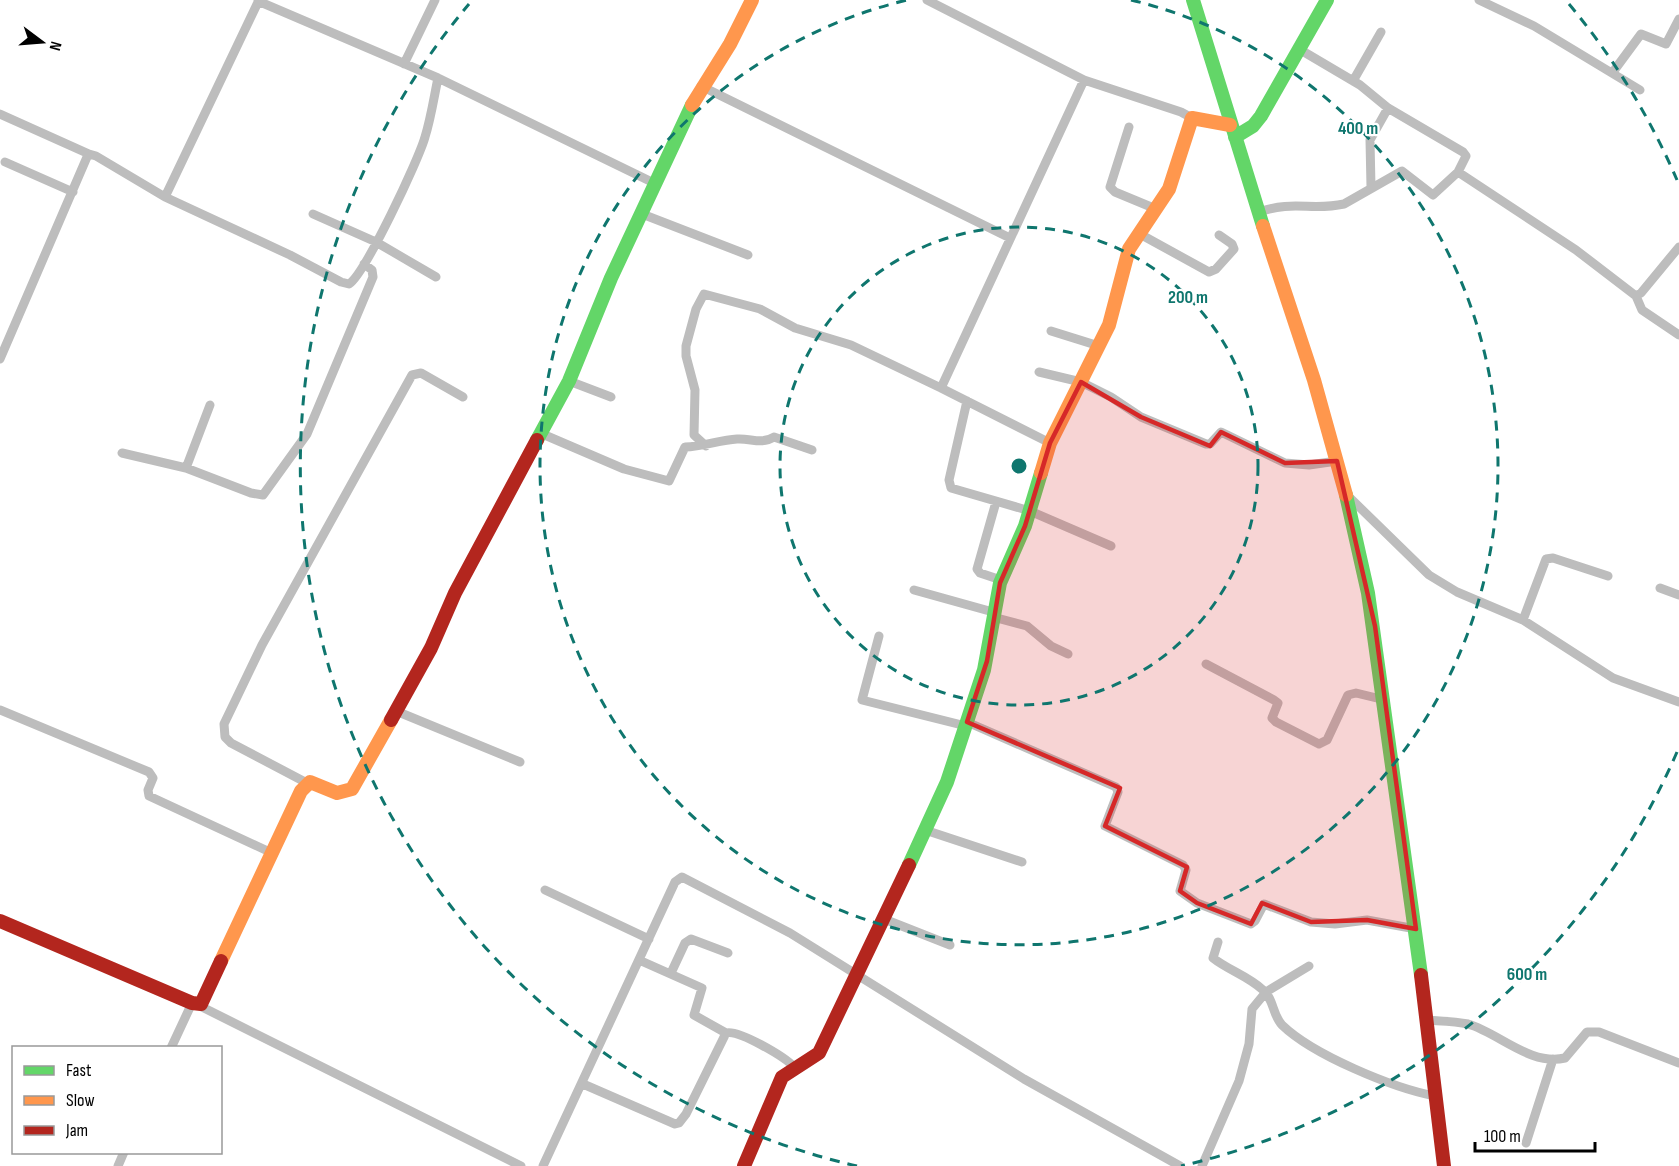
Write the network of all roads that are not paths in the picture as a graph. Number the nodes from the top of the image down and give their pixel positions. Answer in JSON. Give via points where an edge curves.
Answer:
{"nodes":[{"id":1,"x":435,"y":0,"type":"edge"},
{"id":2,"x":752,"y":0,"type":"edge"},
{"id":3,"x":927,"y":0,"type":"edge"},
{"id":4,"x":1193,"y":0,"type":"edge"},
{"id":5,"x":1327,"y":0,"type":"edge"},
{"id":6,"x":1479,"y":0,"type":"edge"},
{"id":7,"x":258,"y":1,"type":"edge"},
{"id":8,"x":1679,"y":19,"type":"edge"},
{"id":9,"x":1381,"y":32,"type":"dead end"},
{"id":10,"x":1299,"y":49,"type":"junction"},
{"id":11,"x":404,"y":64,"type":"junction"},
{"id":12,"x":1613,"y":72,"type":"junction"},
{"id":13,"x":438,"y":78,"type":"junction"},
{"id":14,"x":1084,"y":80,"type":"junction"},
{"id":15,"x":1353,"y":81,"type":"junction"},
{"id":16,"x":701,"y":86,"type":"junction"},
{"id":17,"x":1640,"y":90,"type":"dead end"},
{"id":18,"x":1388,"y":108,"type":"junction"},
{"id":19,"x":0,"y":114,"type":"edge"},
{"id":20,"x":1192,"y":118,"type":"junction"},
{"id":21,"x":1129,"y":127,"type":"dead end"},
{"id":22,"x":1232,"y":131,"type":"junction"},
{"id":23,"x":89,"y":154,"type":"junction"},
{"id":24,"x":5,"y":162,"type":"dead end"},
{"id":25,"x":1458,"y":172,"type":"junction"},
{"id":26,"x":656,"y":184,"type":"junction"},
{"id":27,"x":1371,"y":187,"type":"junction"},
{"id":28,"x":73,"y":192,"type":"junction"},
{"id":29,"x":165,"y":197,"type":"junction"},
{"id":30,"x":1156,"y":209,"type":"junction"},
{"id":31,"x":1259,"y":212,"type":"junction"},
{"id":32,"x":313,"y":214,"type":"dead end"},
{"id":33,"x":642,"y":214,"type":"junction"},
{"id":34,"x":1138,"y":233,"type":"junction"},
{"id":35,"x":1219,"y":235,"type":"dead end"},
{"id":36,"x":1010,"y":238,"type":"junction"},
{"id":37,"x":376,"y":242,"type":"junction"},
{"id":38,"x":1679,"y":247,"type":"edge"},
{"id":39,"x":748,"y":255,"type":"dead end"},
{"id":40,"x":364,"y":264,"type":"junction"},
{"id":41,"x":436,"y":277,"type":"dead end"},
{"id":42,"x":1636,"y":296,"type":"junction"},
{"id":43,"x":1051,"y":331,"type":"dead end"},
{"id":44,"x":1679,"y":334,"type":"edge"},
{"id":45,"x":1099,"y":346,"type":"junction"},
{"id":46,"x":0,"y":359,"type":"edge"},
{"id":47,"x":1038,"y":372,"type":"dead end"},
{"id":48,"x":569,"y":381,"type":"junction"},
{"id":49,"x":1081,"y":382,"type":"junction"},
{"id":50,"x":941,"y":388,"type":"junction"},
{"id":51,"x":463,"y":397,"type":"dead end"},
{"id":52,"x":611,"y":397,"type":"dead end"},
{"id":53,"x":967,"y":401,"type":"junction"},
{"id":54,"x":210,"y":405,"type":"dead end"},
{"id":55,"x":540,"y":433,"type":"junction"},
{"id":56,"x":1050,"y":443,"type":"junction"},
{"id":57,"x":706,"y":446,"type":"junction"},
{"id":58,"x":812,"y":450,"type":"dead end"},
{"id":59,"x":122,"y":453,"type":"dead end"},
{"id":60,"x":1337,"y":461,"type":"junction"},
{"id":61,"x":186,"y":468,"type":"junction"},
{"id":62,"x":1346,"y":495,"type":"junction"},
{"id":63,"x":996,"y":502,"type":"junction"},
{"id":64,"x":1030,"y":511,"type":"junction"},
{"id":65,"x":1112,"y":546,"type":"dead end"},
{"id":66,"x":1608,"y":576,"type":"dead end"},
{"id":67,"x":1001,"y":580,"type":"junction"},
{"id":68,"x":1660,"y":588,"type":"dead end"},
{"id":69,"x":914,"y":590,"type":"dead end"},
{"id":70,"x":1679,"y":595,"type":"edge"},
{"id":71,"x":993,"y":614,"type":"junction"},
{"id":72,"x":1523,"y":620,"type":"junction"},
{"id":73,"x":879,"y":636,"type":"dead end"},
{"id":74,"x":1068,"y":654,"type":"dead end"},
{"id":75,"x":1206,"y":664,"type":"dead end"},
{"id":76,"x":1385,"y":700,"type":"junction"},
{"id":77,"x":1679,"y":702,"type":"edge"},
{"id":78,"x":0,"y":710,"type":"edge"},
{"id":79,"x":396,"y":711,"type":"junction"},
{"id":80,"x":967,"y":724,"type":"junction"},
{"id":81,"x":520,"y":762,"type":"dead end"},
{"id":82,"x":308,"y":783,"type":"junction"},
{"id":83,"x":925,"y":830,"type":"junction"},
{"id":84,"x":272,"y":853,"type":"junction"},
{"id":85,"x":1022,"y":862,"type":"dead end"},
{"id":86,"x":546,"y":890,"type":"dead end"},
{"id":87,"x":884,"y":919,"type":"junction"},
{"id":88,"x":0,"y":921,"type":"edge"},
{"id":89,"x":1416,"y":929,"type":"junction"},
{"id":90,"x":649,"y":939,"type":"junction"},
{"id":91,"x":1218,"y":942,"type":"dead end"},
{"id":92,"x":950,"y":945,"type":"dead end"},
{"id":93,"x":728,"y":953,"type":"dead end"},
{"id":94,"x":639,"y":960,"type":"junction"},
{"id":95,"x":1309,"y":966,"type":"dead end"},
{"id":96,"x":671,"y":973,"type":"junction"},
{"id":97,"x":858,"y":975,"type":"junction"},
{"id":98,"x":1266,"y":992,"type":"junction"},
{"id":99,"x":196,"y":1004,"type":"junction"},
{"id":100,"x":1426,"y":1020,"type":"junction"},
{"id":101,"x":726,"y":1033,"type":"junction"},
{"id":102,"x":172,"y":1046,"type":"edge"},
{"id":103,"x":1553,"y":1059,"type":"junction"},
{"id":104,"x":1679,"y":1063,"type":"edge"},
{"id":105,"x":794,"y":1067,"type":"junction"},
{"id":106,"x":583,"y":1084,"type":"junction"},
{"id":107,"x":1435,"y":1096,"type":"junction"},
{"id":108,"x":1526,"y":1143,"type":"dead end"},
{"id":109,"x":521,"y":1166,"type":"edge"},
{"id":110,"x":543,"y":1166,"type":"edge"},
{"id":111,"x":744,"y":1166,"type":"edge"},
{"id":112,"x":1180,"y":1166,"type":"edge"},
{"id":113,"x":1202,"y":1166,"type":"edge"},
{"id":114,"x":1444,"y":1166,"type":"edge"}],
"edges":[{"from":1,"to":11,"type":"street"},
{"from":2,"to":16,"type":"street","via":[[730,44]]},
{"from":3,"to":14,"type":"street"},
{"from":4,"to":22,"type":"street"},
{"from":5,"to":10,"type":"street"},
{"from":6,"to":12,"type":"street","via":[[1534,26]]},
{"from":7,"to":11,"type":"street"},
{"from":7,"to":29,"type":"street"},
{"from":8,"to":12,"type":"street","via":[[1666,44],[1641,34]]},
{"from":9,"to":15,"type":"street"},
{"from":10,"to":15,"type":"street"},
{"from":10,"to":22,"type":"street","via":[[1253,126]]},
{"from":11,"to":13,"type":"street"},
{"from":12,"to":17,"type":"street"},
{"from":13,"to":26,"type":"street"},
{"from":13,"to":37,"type":"street","via":[[425,137]]},
{"from":14,"to":20,"type":"street"},
{"from":14,"to":36,"type":"street"},
{"from":15,"to":18,"type":"street"},
{"from":16,"to":26,"type":"street"},
{"from":16,"to":36,"type":"street"},
{"from":18,"to":25,"type":"street","via":[[1463,152],[1466,156]]},
{"from":18,"to":27,"type":"street","via":[[1370,140]]},
{"from":19,"to":23,"type":"street"},
{"from":20,"to":22,"type":"street"},
{"from":20,"to":30,"type":"street","via":[[1169,189]]},
{"from":21,"to":30,"type":"street","via":[[1110,187]]},
{"from":22,"to":31,"type":"street"},
{"from":23,"to":28,"type":"street"},
{"from":23,"to":29,"type":"street"},
{"from":24,"to":28,"type":"street"},
{"from":25,"to":27,"type":"street","via":[[1434,195],[1402,171]]},
{"from":25,"to":42,"type":"street","via":[[1576,250]]},
{"from":26,"to":33,"type":"street"},
{"from":27,"to":31,"type":"street","via":[[1344,204],[1286,204]]},
{"from":28,"to":46,"type":"street"},
{"from":29,"to":40,"type":"street","via":[[346,284],[353,282]]},
{"from":30,"to":34,"type":"street"},
{"from":31,"to":60,"type":"street"},
{"from":32,"to":37,"type":"street"},
{"from":33,"to":39,"type":"street"},
{"from":33,"to":48,"type":"street"},
{"from":34,"to":35,"type":"street","via":[[1209,272],[1233,249]]},
{"from":34,"to":45,"type":"street","via":[[1129,249],[1116,307]]},
{"from":36,"to":50,"type":"street"},
{"from":37,"to":40,"type":"street"},
{"from":37,"to":41,"type":"street"},
{"from":38,"to":42,"type":"street"},
{"from":40,"to":61,"type":"street","via":[[372,270],[373,277],[307,434],[268,491],[258,496]]},
{"from":42,"to":44,"type":"street","via":[[1641,310]]},
{"from":43,"to":45,"type":"street"},
{"from":45,"to":49,"type":"street"},
{"from":47,"to":49,"type":"street"},
{"from":48,"to":52,"type":"street"},
{"from":48,"to":55,"type":"street"},
{"from":49,"to":56,"type":"street"},
{"from":49,"to":60,"type":"street","via":[[1111,396],[1141,417],[1206,444],[1221,432],[1285,463]]},
{"from":50,"to":53,"type":"street"},
{"from":50,"to":57,"type":"street","via":[[851,345],[795,328],[760,309],[704,294],[692,321],[686,356],[695,390],[693,430]]},
{"from":51,"to":82,"type":"street","via":[[421,373],[412,375],[262,645],[224,724],[225,737],[231,743]]},
{"from":53,"to":56,"type":"street"},
{"from":53,"to":63,"type":"street","via":[[950,485]]},
{"from":54,"to":61,"type":"street"},
{"from":55,"to":57,"type":"street","via":[[624,469],[669,481],[683,448]]},
{"from":55,"to":79,"type":"street"},
{"from":56,"to":64,"type":"street"},
{"from":57,"to":58,"type":"street","via":[[738,439],[763,442],[774,437]]},
{"from":59,"to":61,"type":"street"},
{"from":60,"to":62,"type":"street"},
{"from":62,"to":72,"type":"street","via":[[1429,575],[1456,592]]},
{"from":62,"to":76,"type":"street","via":[[1368,593]]},
{"from":63,"to":64,"type":"street"},
{"from":63,"to":67,"type":"street","via":[[977,566],[980,573]]},
{"from":64,"to":65,"type":"street"},
{"from":64,"to":67,"type":"street"},
{"from":66,"to":72,"type":"street","via":[[1546,559]]},
{"from":67,"to":71,"type":"street"},
{"from":68,"to":70,"type":"street"},
{"from":69,"to":71,"type":"street"},
{"from":71,"to":74,"type":"street","via":[[1027,626]]},
{"from":71,"to":80,"type":"street","via":[[987,661]]},
{"from":72,"to":77,"type":"street","via":[[1613,678]]},
{"from":73,"to":80,"type":"street","via":[[862,700]]},
{"from":75,"to":76,"type":"street","via":[[1274,700],[1278,703],[1272,718],[1275,722],[1319,744],[1327,740],[1348,695],[1356,693]]},
{"from":76,"to":89,"type":"street"},
{"from":78,"to":84,"type":"street","via":[[149,772],[153,778],[149,796]]},
{"from":79,"to":81,"type":"street"},
{"from":79,"to":82,"type":"street","via":[[352,789],[338,793]]},
{"from":80,"to":83,"type":"street"},
{"from":80,"to":89,"type":"street","via":[[1116,787],[1118,792],[1105,826],[1183,865],[1186,870],[1180,891],[1197,903],[1251,924],[1264,904],[1311,921],[1335,924],[1367,920]]},
{"from":82,"to":84,"type":"street"},
{"from":83,"to":85,"type":"street"},
{"from":83,"to":87,"type":"street"},
{"from":84,"to":99,"type":"street","via":[[220,968]]},
{"from":86,"to":90,"type":"street"},
{"from":87,"to":92,"type":"street"},
{"from":87,"to":97,"type":"street"},
{"from":88,"to":99,"type":"street"},
{"from":89,"to":100,"type":"street"},
{"from":90,"to":94,"type":"street"},
{"from":90,"to":97,"type":"street","via":[[675,882],[682,878],[766,919]]},
{"from":91,"to":98,"type":"street","via":[[1213,958]]},
{"from":93,"to":96,"type":"street","via":[[691,939],[685,943]]},
{"from":94,"to":96,"type":"street"},
{"from":94,"to":106,"type":"street"},
{"from":95,"to":98,"type":"street"},
{"from":96,"to":101,"type":"street","via":[[702,988],[694,1015]]},
{"from":97,"to":105,"type":"street","via":[[819,1053]]},
{"from":97,"to":112,"type":"street","via":[[1024,1079]]},
{"from":98,"to":107,"type":"street","via":[[1274,1015],[1308,1044],[1399,1086]]},
{"from":98,"to":113,"type":"street","via":[[1250,1015],[1249,1044],[1239,1081]]},
{"from":99,"to":102,"type":"street"},
{"from":99,"to":109,"type":"street"},
{"from":100,"to":103,"type":"street","via":[[1468,1024],[1512,1047]]},
{"from":100,"to":107,"type":"street"},
{"from":101,"to":105,"type":"street","via":[[735,1033]]},
{"from":101,"to":106,"type":"street","via":[[679,1123]]},
{"from":103,"to":104,"type":"street","via":[[1565,1058],[1592,1031]]},
{"from":103,"to":108,"type":"street"},
{"from":105,"to":111,"type":"street","via":[[778,1084]]},
{"from":106,"to":110,"type":"street"},
{"from":107,"to":114,"type":"street"}]}
